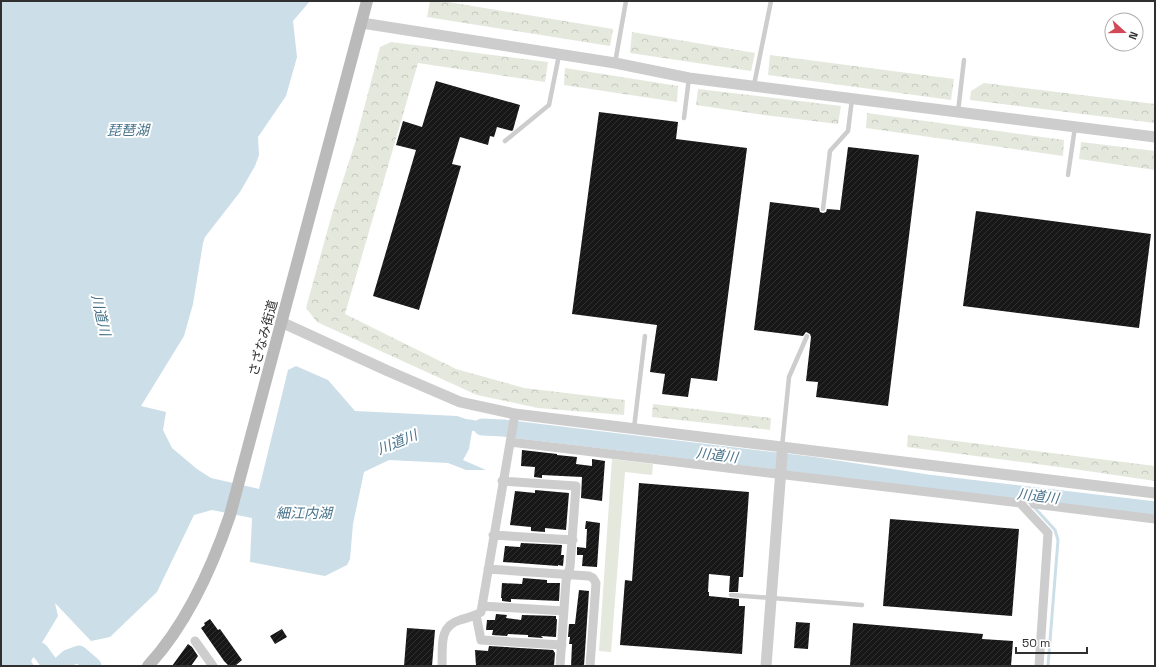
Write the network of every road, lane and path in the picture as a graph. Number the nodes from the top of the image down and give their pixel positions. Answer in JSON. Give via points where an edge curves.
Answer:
{"nodes":[{"id":1,"x":368,"y":1,"type":"edge"},
{"id":2,"x":626,"y":1,"type":"edge"},
{"id":3,"x":771,"y":1,"type":"edge"},
{"id":4,"x":362,"y":23,"type":"junction"},
{"id":5,"x":559,"y":55,"type":"junction"},
{"id":6,"x":964,"y":60,"type":"dead end"},
{"id":7,"x":615,"y":63,"type":"junction"},
{"id":8,"x":689,"y":78,"type":"junction"},
{"id":9,"x":753,"y":87,"type":"junction"},
{"id":10,"x":852,"y":99,"type":"junction"},
{"id":11,"x":958,"y":112,"type":"junction"},
{"id":12,"x":684,"y":118,"type":"dead end"},
{"id":13,"x":1075,"y":127,"type":"junction"},
{"id":14,"x":1155,"y":137,"type":"edge"},
{"id":15,"x":505,"y":141,"type":"dead end"},
{"id":16,"x":1068,"y":175,"type":"dead end"},
{"id":17,"x":823,"y":209,"type":"dead end"},
{"id":18,"x":281,"y":322,"type":"junction"},
{"id":19,"x":645,"y":336,"type":"dead end"},
{"id":20,"x":807,"y":336,"type":"dead end"},
{"id":21,"x":514,"y":418,"type":"junction"},
{"id":22,"x":634,"y":429,"type":"junction"},
{"id":23,"x":510,"y":440,"type":"junction"},
{"id":24,"x":782,"y":452,"type":"junction"},
{"id":25,"x":781,"y":472,"type":"junction"},
{"id":26,"x":502,"y":481,"type":"junction"},
{"id":27,"x":1155,"y":493,"type":"edge"},
{"id":28,"x":1034,"y":504,"type":"dead end"},
{"id":29,"x":1155,"y":519,"type":"edge"},
{"id":30,"x":494,"y":535,"type":"junction"},
{"id":31,"x":573,"y":540,"type":"junction"},
{"id":32,"x":488,"y":569,"type":"junction"},
{"id":33,"x":568,"y":574,"type":"junction"},
{"id":34,"x":731,"y":595,"type":"dead end"},
{"id":35,"x":771,"y":598,"type":"junction"},
{"id":36,"x":862,"y":605,"type":"dead end"},
{"id":37,"x":482,"y":606,"type":"junction"},
{"id":38,"x":564,"y":611,"type":"junction"},
{"id":39,"x":476,"y":615,"type":"junction"},
{"id":40,"x":195,"y":641,"type":"dead end"},
{"id":41,"x":562,"y":645,"type":"junction"},
{"id":42,"x":210,"y":662,"type":"edge"},
{"id":43,"x":148,"y":666,"type":"edge"},
{"id":44,"x":202,"y":666,"type":"edge"},
{"id":45,"x":442,"y":666,"type":"edge"},
{"id":46,"x":560,"y":666,"type":"edge"},
{"id":47,"x":590,"y":666,"type":"edge"},
{"id":48,"x":766,"y":666,"type":"edge"},
{"id":49,"x":1039,"y":666,"type":"edge"}],
"edges":[{"from":1,"to":4,"type":"main road","name":"さざなみ街道"},
{"from":2,"to":7,"type":"lane"},
{"from":3,"to":9,"type":"lane"},
{"from":4,"to":5,"type":"street"},
{"from":4,"to":18,"type":"main road","name":"さざなみ街道"},
{"from":5,"to":7,"type":"street"},
{"from":5,"to":15,"type":"lane","via":[[549,105]]},
{"from":6,"to":11,"type":"lane"},
{"from":7,"to":8,"type":"street"},
{"from":8,"to":9,"type":"street"},
{"from":8,"to":12,"type":"lane"},
{"from":9,"to":10,"type":"street"},
{"from":10,"to":11,"type":"street"},
{"from":10,"to":17,"type":"lane","via":[[848,131],[830,151]]},
{"from":11,"to":13,"type":"street"},
{"from":13,"to":14,"type":"street"},
{"from":13,"to":16,"type":"lane"},
{"from":18,"to":21,"type":"street","via":[[460,402]]},
{"from":18,"to":43,"type":"main road","name":"さざなみ街道","via":[[230,515],[210,566],[179,626]]},
{"from":19,"to":22,"type":"lane"},
{"from":20,"to":24,"type":"lane","via":[[789,378]]},
{"from":21,"to":22,"type":"street"},
{"from":21,"to":23,"type":"street"},
{"from":22,"to":24,"type":"street"},
{"from":23,"to":25,"type":"street"},
{"from":23,"to":26,"type":"street"},
{"from":24,"to":25,"type":"street"},
{"from":24,"to":27,"type":"street"},
{"from":25,"to":35,"type":"street"},
{"from":25,"to":49,"type":"street","via":[[1020,503],[1048,532]]},
{"from":26,"to":30,"type":"street"},
{"from":26,"to":31,"type":"street","via":[[576,486]]},
{"from":28,"to":29,"type":"street"},
{"from":30,"to":31,"type":"street"},
{"from":30,"to":32,"type":"street"},
{"from":31,"to":33,"type":"street"},
{"from":32,"to":33,"type":"street"},
{"from":32,"to":37,"type":"street"},
{"from":33,"to":38,"type":"street"},
{"from":33,"to":47,"type":"street","via":[[588,576],[596,583]]},
{"from":34,"to":35,"type":"lane"},
{"from":35,"to":36,"type":"lane"},
{"from":35,"to":48,"type":"street"},
{"from":37,"to":38,"type":"street"},
{"from":37,"to":39,"type":"street","via":[[481,612]]},
{"from":38,"to":41,"type":"street"},
{"from":39,"to":41,"type":"street","via":[[481,640]]},
{"from":39,"to":45,"type":"street","via":[[453,622],[446,628]]},
{"from":40,"to":42,"type":"street"},
{"from":41,"to":46,"type":"street"},
{"from":42,"to":44,"type":"street"}]}
